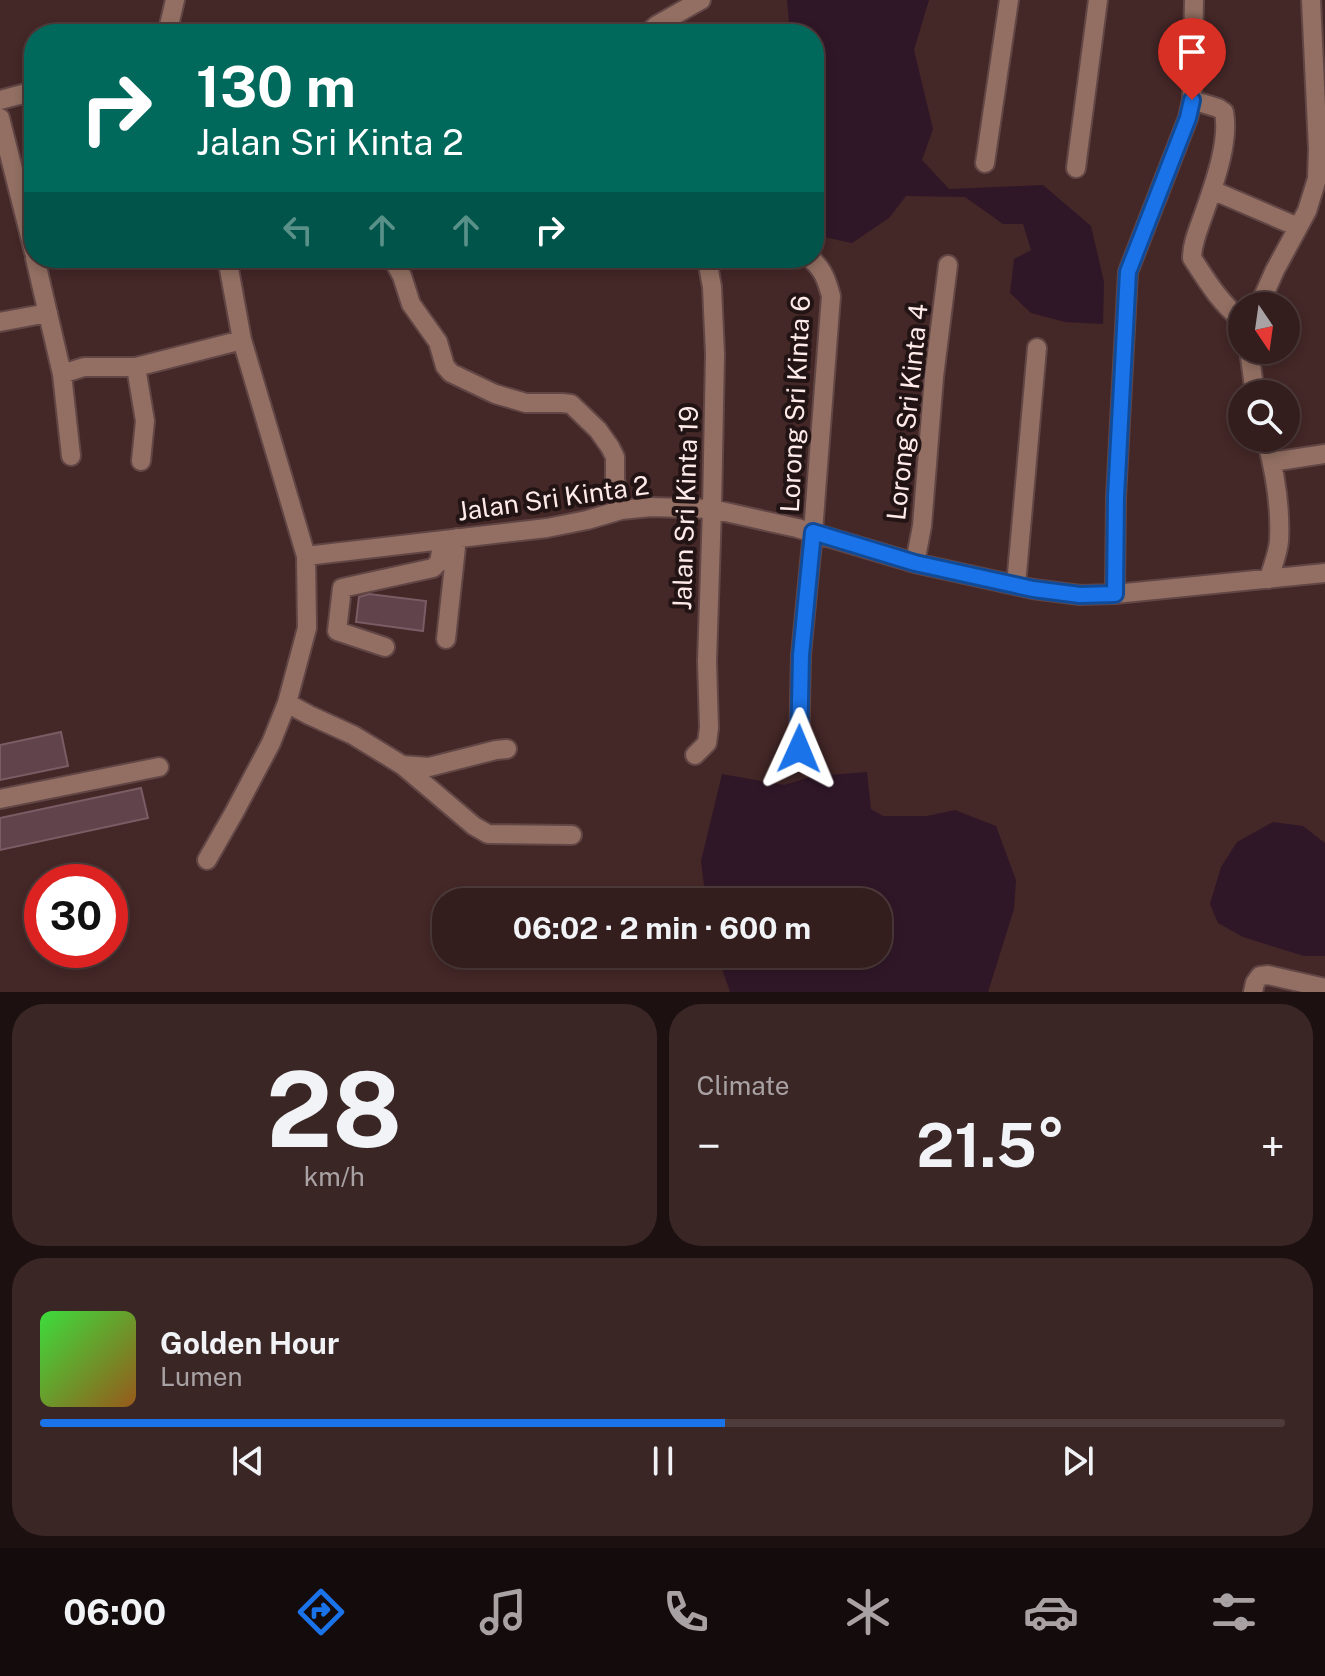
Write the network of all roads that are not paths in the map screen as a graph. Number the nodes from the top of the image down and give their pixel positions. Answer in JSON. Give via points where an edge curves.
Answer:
{"nodes":[{"id":1,"x":701,"y":0,"type":"edge"},
{"id":2,"x":1009,"y":0,"type":"edge"},
{"id":3,"x":1098,"y":0,"type":"edge"},
{"id":4,"x":1194,"y":0,"type":"edge"},
{"id":5,"x":1311,"y":0,"type":"edge"},
{"id":6,"x":171,"y":4,"type":"edge"},
{"id":7,"x":168,"y":24,"type":"edge"},
{"id":8,"x":659,"y":24,"type":"edge"},
{"id":9,"x":24,"y":94,"type":"edge"},
{"id":10,"x":0,"y":100,"type":"edge"},
{"id":11,"x":1192,"y":100,"type":"junction"},
{"id":12,"x":0,"y":118,"type":"edge"},
{"id":13,"x":985,"y":163,"type":"dead end"},
{"id":14,"x":1076,"y":168,"type":"dead end"},
{"id":15,"x":1212,"y":190,"type":"junction"},
{"id":16,"x":24,"y":203,"type":"edge"},
{"id":17,"x":1298,"y":227,"type":"junction"},
{"id":18,"x":948,"y":265,"type":"dead end"},
{"id":19,"x":37,"y":268,"type":"edge"},
{"id":20,"x":229,"y":268,"type":"edge"},
{"id":21,"x":398,"y":268,"type":"edge"},
{"id":22,"x":709,"y":268,"type":"edge"},
{"id":23,"x":820,"y":268,"type":"edge"},
{"id":24,"x":1265,"y":292,"type":"edge"},
{"id":25,"x":1228,"y":309,"type":"edge"},
{"id":26,"x":48,"y":313,"type":"junction"},
{"id":27,"x":0,"y":322,"type":"edge"},
{"id":28,"x":242,"y":340,"type":"junction"},
{"id":29,"x":1037,"y":348,"type":"dead end"},
{"id":30,"x":136,"y":367,"type":"junction"},
{"id":31,"x":62,"y":374,"type":"junction"},
{"id":32,"x":1270,"y":452,"type":"edge"},
{"id":33,"x":1325,"y":454,"type":"edge"},
{"id":34,"x":71,"y":456,"type":"dead end"},
{"id":35,"x":141,"y":461,"type":"dead end"},
{"id":36,"x":1272,"y":462,"type":"junction"},
{"id":37,"x":712,"y":509,"type":"junction"},
{"id":38,"x":621,"y":510,"type":"junction"},
{"id":39,"x":813,"y":532,"type":"junction"},
{"id":40,"x":450,"y":539,"type":"junction"},
{"id":41,"x":306,"y":556,"type":"junction"},
{"id":42,"x":915,"y":563,"type":"junction"},
{"id":43,"x":1325,"y":573,"type":"edge"},
{"id":44,"x":1269,"y":579,"type":"junction"},
{"id":45,"x":1016,"y":585,"type":"junction"},
{"id":46,"x":1115,"y":594,"type":"junction"},
{"id":47,"x":307,"y":628,"type":"junction"},
{"id":48,"x":337,"y":631,"type":"junction"},
{"id":49,"x":446,"y":639,"type":"dead end"},
{"id":50,"x":385,"y":647,"type":"dead end"},
{"id":51,"x":287,"y":703,"type":"junction"},
{"id":52,"x":507,"y":749,"type":"dead end"},
{"id":53,"x":799,"y":749,"type":"dead end"},
{"id":54,"x":695,"y":755,"type":"dead end"},
{"id":55,"x":402,"y":765,"type":"junction"},
{"id":56,"x":159,"y":767,"type":"dead end"},
{"id":57,"x":0,"y":799,"type":"edge"},
{"id":58,"x":572,"y":835,"type":"dead end"},
{"id":59,"x":207,"y":860,"type":"dead end"},
{"id":60,"x":1325,"y":988,"type":"edge"},
{"id":61,"x":1253,"y":992,"type":"edge"}],
"edges":[{"from":1,"to":8,"type":"street"},
{"from":2,"to":13,"type":"street"},
{"from":3,"to":14,"type":"street"},
{"from":4,"to":11,"type":"street"},
{"from":5,"to":17,"type":"street","via":[[1317,179]]},
{"from":6,"to":7,"type":"street"},
{"from":9,"to":10,"type":"street"},
{"from":11,"to":15,"type":"street","via":[[1224,112],[1226,120]]},
{"from":11,"to":46,"type":"street","via":[[1128,272]]},
{"from":12,"to":16,"type":"street"},
{"from":15,"to":17,"type":"street"},
{"from":15,"to":25,"type":"street","via":[[1192,258]]},
{"from":17,"to":24,"type":"street"},
{"from":18,"to":42,"type":"street","name":"Lorong Sri Kinta 4"},
{"from":19,"to":26,"type":"street"},
{"from":20,"to":28,"type":"street"},
{"from":21,"to":38,"type":"street","via":[[411,304],[438,342],[451,373],[526,403],[571,404],[598,430],[615,457]]},
{"from":22,"to":37,"type":"street","name":"Jalan Sri Kinta 19","via":[[715,354]]},
{"from":23,"to":39,"type":"street","name":"Lorong Sri Kinta 6","via":[[831,296]]},
{"from":26,"to":27,"type":"street"},
{"from":26,"to":31,"type":"street"},
{"from":28,"to":30,"type":"street"},
{"from":28,"to":41,"type":"street"},
{"from":29,"to":45,"type":"street"},
{"from":30,"to":31,"type":"street","via":[[84,367]]},
{"from":30,"to":35,"type":"street","via":[[145,421]]},
{"from":31,"to":34,"type":"street"},
{"from":32,"to":36,"type":"street"},
{"from":33,"to":36,"type":"street"},
{"from":36,"to":44,"type":"street","via":[[1279,544]]},
{"from":37,"to":38,"type":"street","name":"Jalan Sri Kinta 2"},
{"from":37,"to":39,"type":"street","name":"Jalan Sri Kinta 2"},
{"from":37,"to":54,"type":"street","name":"Jalan Sri Kinta 19","via":[[709,728],[707,743]]},
{"from":38,"to":40,"type":"street","name":"Jalan Sri Kinta 2","via":[[547,528]]},
{"from":39,"to":42,"type":"street","name":"Jalan Sri Kinta 2"},
{"from":39,"to":53,"type":"street","name":"Lorong Sri Kinta 6","via":[[801,655]]},
{"from":40,"to":41,"type":"street","name":"Jalan Sri Kinta 2"},
{"from":40,"to":48,"type":"street","via":[[433,568],[342,588]]},
{"from":40,"to":49,"type":"street"},
{"from":41,"to":47,"type":"street"},
{"from":42,"to":45,"type":"street","name":"Jalan Sri Kinta 2"},
{"from":43,"to":44,"type":"street","name":"Jalan Sri Kinta 2"},
{"from":44,"to":46,"type":"street","name":"Jalan Sri Kinta 2"},
{"from":45,"to":46,"type":"street","name":"Jalan Sri Kinta 2","via":[[1051,593]]},
{"from":47,"to":48,"type":"street"},
{"from":47,"to":51,"type":"street"},
{"from":48,"to":50,"type":"street"},
{"from":51,"to":55,"type":"street"},
{"from":51,"to":59,"type":"street"},
{"from":52,"to":55,"type":"street","via":[[429,767]]},
{"from":55,"to":58,"type":"street","via":[[488,834]]},
{"from":56,"to":57,"type":"street"},
{"from":60,"to":61,"type":"street","via":[[1268,975],[1260,976]]}]}
